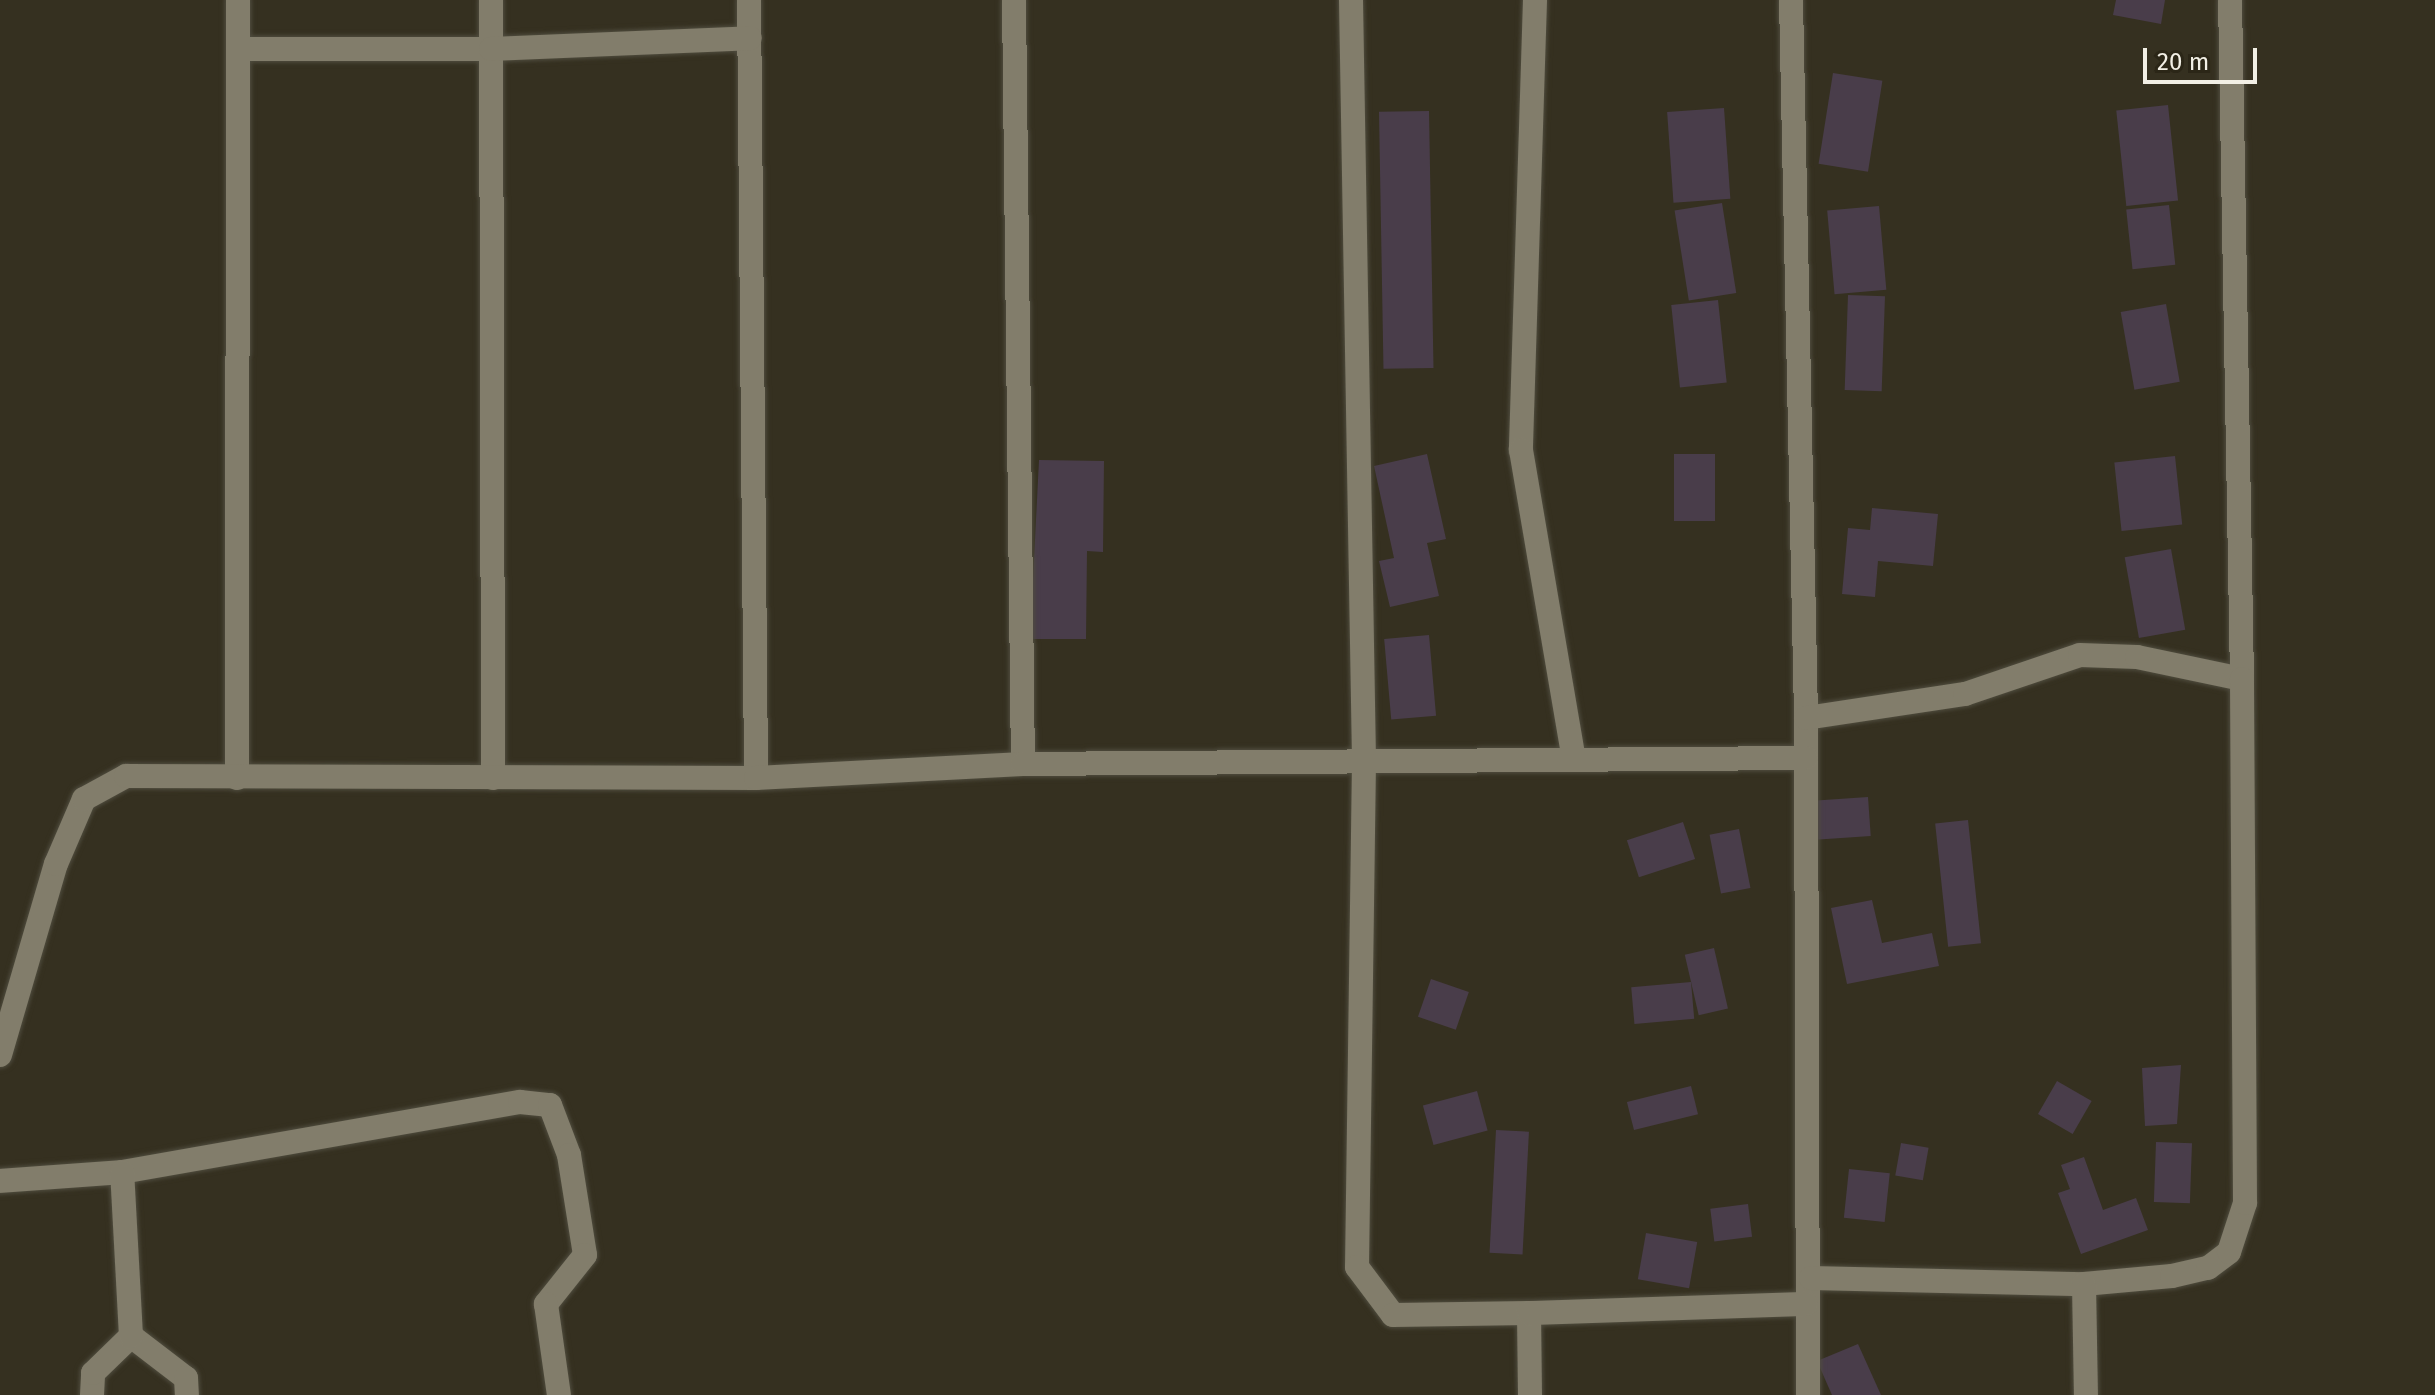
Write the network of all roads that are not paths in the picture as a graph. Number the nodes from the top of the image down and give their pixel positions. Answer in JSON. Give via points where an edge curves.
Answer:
{"nodes":[{"id":1,"x":238,"y":0,"type":"edge"},
{"id":2,"x":491,"y":0,"type":"edge"},
{"id":3,"x":749,"y":0,"type":"edge"},
{"id":4,"x":1014,"y":0,"type":"edge"},
{"id":5,"x":1351,"y":0,"type":"edge"},
{"id":6,"x":1535,"y":0,"type":"edge"},
{"id":7,"x":2230,"y":0,"type":"edge"},
{"id":8,"x":1794,"y":2,"type":"edge"},
{"id":9,"x":750,"y":38,"type":"junction"},
{"id":10,"x":238,"y":49,"type":"junction"},
{"id":11,"x":491,"y":49,"type":"junction"},
{"id":12,"x":2242,"y":679,"type":"junction"},
{"id":13,"x":1806,"y":718,"type":"junction"},
{"id":14,"x":1806,"y":758,"type":"junction"},
{"id":15,"x":1574,"y":759,"type":"junction"},
{"id":16,"x":1364,"y":761,"type":"junction"},
{"id":17,"x":1023,"y":764,"type":"junction"},
{"id":18,"x":237,"y":778,"type":"junction"},
{"id":19,"x":493,"y":778,"type":"junction"},
{"id":20,"x":756,"y":778,"type":"junction"},
{"id":21,"x":0,"y":1055,"type":"edge"},
{"id":22,"x":122,"y":1172,"type":"junction"},
{"id":23,"x":0,"y":1181,"type":"edge"},
{"id":24,"x":1811,"y":1278,"type":"junction"},
{"id":25,"x":2084,"y":1284,"type":"junction"},
{"id":26,"x":1806,"y":1304,"type":"junction"},
{"id":27,"x":1529,"y":1313,"type":"junction"},
{"id":28,"x":131,"y":1336,"type":"junction"},
{"id":29,"x":92,"y":1395,"type":"edge"},
{"id":30,"x":187,"y":1395,"type":"edge"},
{"id":31,"x":559,"y":1395,"type":"edge"},
{"id":32,"x":1530,"y":1395,"type":"edge"},
{"id":33,"x":1808,"y":1395,"type":"edge"},
{"id":34,"x":2086,"y":1395,"type":"edge"}],
"edges":[{"from":1,"to":10,"type":"street"},
{"from":2,"to":11,"type":"street"},
{"from":3,"to":9,"type":"street"},
{"from":4,"to":17,"type":"street"},
{"from":5,"to":16,"type":"street"},
{"from":6,"to":15,"type":"street","via":[[1521,450]]},
{"from":7,"to":12,"type":"street"},
{"from":8,"to":13,"type":"street"},
{"from":9,"to":11,"type":"street"},
{"from":9,"to":20,"type":"street"},
{"from":10,"to":11,"type":"street"},
{"from":10,"to":18,"type":"street"},
{"from":11,"to":19,"type":"street"},
{"from":12,"to":13,"type":"street","via":[[2137,657],[2080,655],[1965,694]]},
{"from":12,"to":25,"type":"street","via":[[2241,1229],[2208,1268]]},
{"from":13,"to":14,"type":"street"},
{"from":14,"to":15,"type":"street"},
{"from":14,"to":24,"type":"street"},
{"from":15,"to":16,"type":"street"},
{"from":16,"to":17,"type":"street"},
{"from":16,"to":27,"type":"street","via":[[1357,1267],[1393,1315]]},
{"from":17,"to":20,"type":"street"},
{"from":18,"to":19,"type":"street"},
{"from":18,"to":21,"type":"street","via":[[126,776],[84,799],[56,864]]},
{"from":19,"to":20,"type":"street"},
{"from":22,"to":23,"type":"street"},
{"from":22,"to":28,"type":"street"},
{"from":22,"to":31,"type":"street","via":[[520,1102],[550,1105],[569,1155],[585,1255],[546,1304]]},
{"from":24,"to":25,"type":"street"},
{"from":24,"to":26,"type":"street"},
{"from":25,"to":34,"type":"street"},
{"from":26,"to":27,"type":"street"},
{"from":26,"to":33,"type":"street"},
{"from":27,"to":32,"type":"street"},
{"from":28,"to":29,"type":"street","via":[[93,1373]]},
{"from":28,"to":30,"type":"street","via":[[186,1378]]}]}
